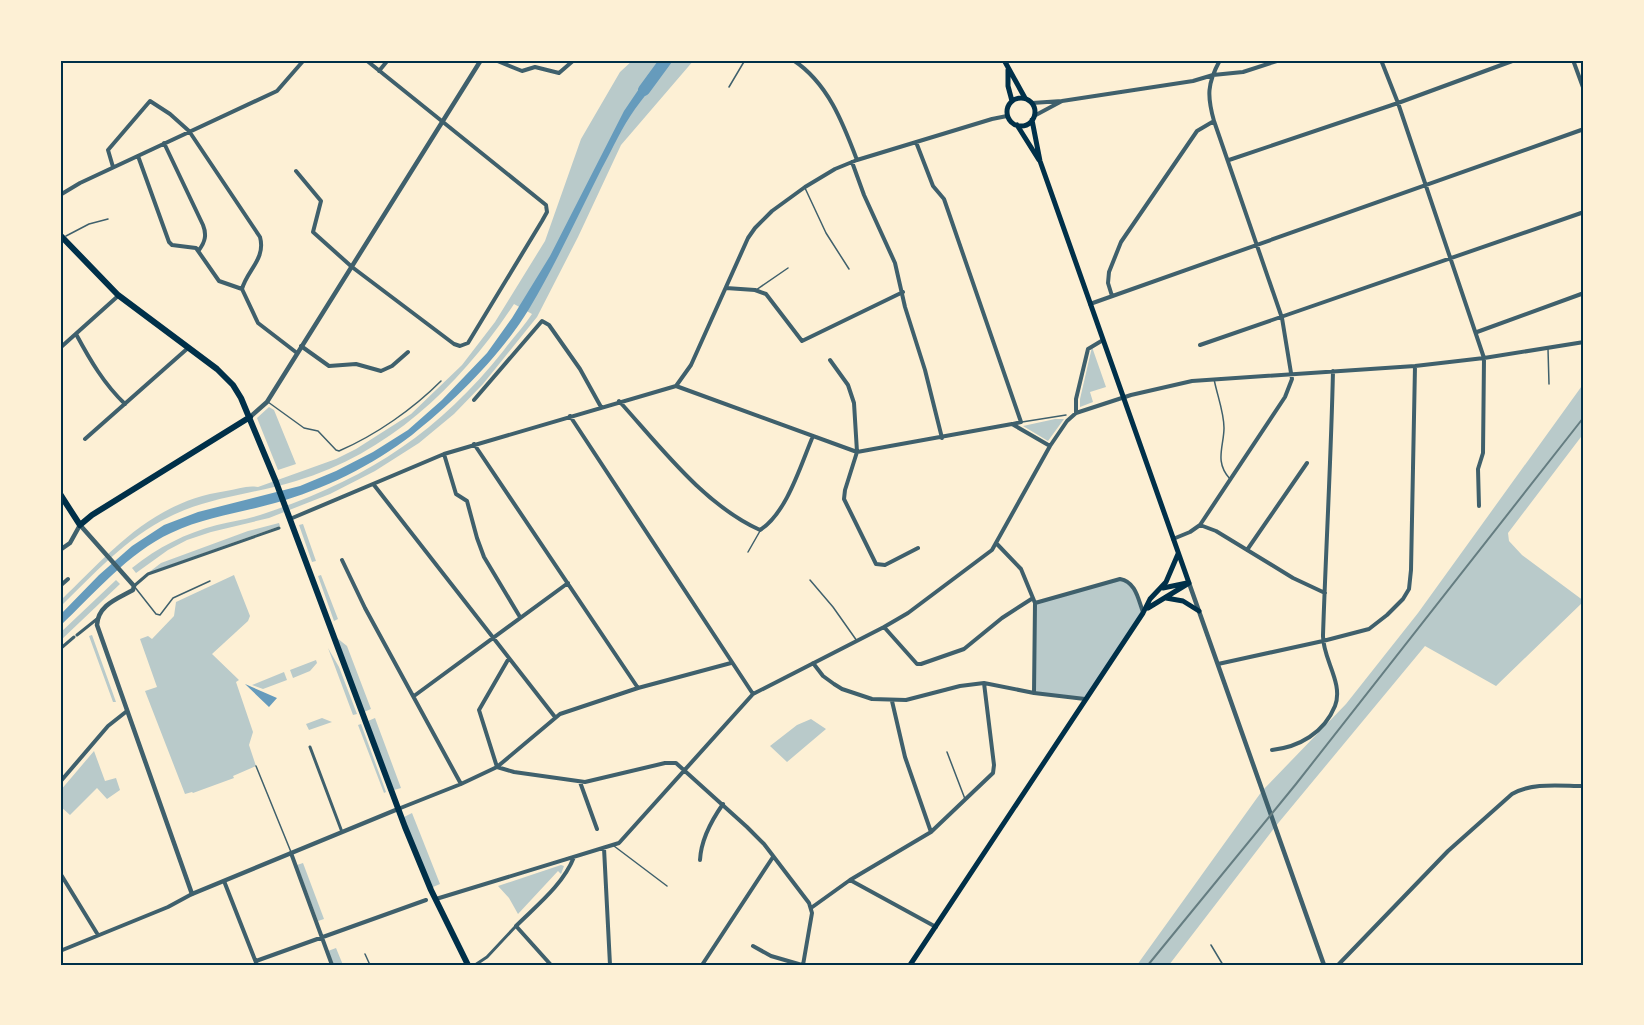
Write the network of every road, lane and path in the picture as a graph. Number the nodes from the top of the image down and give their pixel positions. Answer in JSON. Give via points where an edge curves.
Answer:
{"nodes":[{"id":1,"x":304,"y":60,"type":"edge"},
{"id":2,"x":366,"y":60,"type":"edge"},
{"id":3,"x":388,"y":60,"type":"edge"},
{"id":4,"x":481,"y":60,"type":"edge"},
{"id":5,"x":495,"y":60,"type":"edge"},
{"id":6,"x":574,"y":60,"type":"edge"},
{"id":7,"x":745,"y":60,"type":"edge"},
{"id":8,"x":793,"y":60,"type":"edge"},
{"id":9,"x":1004,"y":60,"type":"edge"},
{"id":10,"x":1220,"y":60,"type":"edge"},
{"id":11,"x":1280,"y":60,"type":"edge"},
{"id":12,"x":1381,"y":60,"type":"edge"},
{"id":13,"x":1515,"y":60,"type":"edge"},
{"id":14,"x":1573,"y":60,"type":"edge"},
{"id":15,"x":1008,"y":68,"type":"junction"},
{"id":16,"x":379,"y":72,"type":"junction"},
{"id":17,"x":1213,"y":75,"type":"junction"},
{"id":18,"x":729,"y":87,"type":"dead end"},
{"id":19,"x":1584,"y":90,"type":"edge"},
{"id":20,"x":1025,"y":98,"type":"junction"},
{"id":21,"x":1012,"y":101,"type":"junction"},
{"id":22,"x":1062,"y":101,"type":"junction"},
{"id":23,"x":1032,"y":103,"type":"junction"},
{"id":24,"x":1398,"y":103,"type":"junction"},
{"id":25,"x":1007,"y":117,"type":"junction"},
{"id":26,"x":1033,"y":118,"type":"junction"},
{"id":27,"x":441,"y":121,"type":"junction"},
{"id":28,"x":1214,"y":121,"type":"junction"},
{"id":29,"x":1017,"y":125,"type":"junction"},
{"id":30,"x":1584,"y":129,"type":"edge"},
{"id":31,"x":189,"y":131,"type":"junction"},
{"id":32,"x":916,"y":142,"type":"junction"},
{"id":33,"x":164,"y":143,"type":"junction"},
{"id":34,"x":138,"y":156,"type":"junction"},
{"id":35,"x":857,"y":160,"type":"junction"},
{"id":36,"x":1229,"y":160,"type":"junction"},
{"id":37,"x":1040,"y":161,"type":"junction"},
{"id":38,"x":852,"y":162,"type":"junction"},
{"id":39,"x":113,"y":167,"type":"junction"},
{"id":40,"x":296,"y":171,"type":"dead end"},
{"id":41,"x":1427,"y":186,"type":"junction"},
{"id":42,"x":805,"y":187,"type":"junction"},
{"id":43,"x":60,"y":195,"type":"edge"},
{"id":44,"x":1584,"y":212,"type":"edge"},
{"id":45,"x":108,"y":219,"type":"dead end"},
{"id":46,"x":61,"y":236,"type":"edge"},
{"id":47,"x":1258,"y":245,"type":"junction"},
{"id":48,"x":199,"y":250,"type":"junction"},
{"id":49,"x":1451,"y":259,"type":"junction"},
{"id":50,"x":352,"y":267,"type":"junction"},
{"id":51,"x":788,"y":268,"type":"dead end"},
{"id":52,"x":849,"y":269,"type":"dead end"},
{"id":53,"x":726,"y":288,"type":"junction"},
{"id":54,"x":243,"y":289,"type":"junction"},
{"id":55,"x":755,"y":290,"type":"junction"},
{"id":56,"x":903,"y":292,"type":"junction"},
{"id":57,"x":1584,"y":294,"type":"edge"},
{"id":58,"x":118,"y":295,"type":"junction"},
{"id":59,"x":1112,"y":296,"type":"junction"},
{"id":60,"x":1090,"y":304,"type":"junction"},
{"id":61,"x":1282,"y":318,"type":"junction"},
{"id":62,"x":1477,"y":332,"type":"junction"},
{"id":63,"x":76,"y":334,"type":"junction"},
{"id":64,"x":1103,"y":340,"type":"junction"},
{"id":65,"x":1584,"y":342,"type":"edge"},
{"id":66,"x":1200,"y":345,"type":"dead end"},
{"id":67,"x":301,"y":346,"type":"junction"},
{"id":68,"x":189,"y":347,"type":"junction"},
{"id":69,"x":60,"y":348,"type":"edge"},
{"id":70,"x":1548,"y":348,"type":"junction"},
{"id":71,"x":408,"y":352,"type":"dead end"},
{"id":72,"x":297,"y":353,"type":"junction"},
{"id":73,"x":1484,"y":358,"type":"junction"},
{"id":74,"x":830,"y":360,"type":"dead end"},
{"id":75,"x":1415,"y":366,"type":"junction"},
{"id":76,"x":1333,"y":371,"type":"junction"},
{"id":77,"x":1292,"y":374,"type":"junction"},
{"id":78,"x":1214,"y":379,"type":"junction"},
{"id":79,"x":441,"y":381,"type":"dead end"},
{"id":80,"x":1549,"y":384,"type":"dead end"},
{"id":81,"x":676,"y":386,"type":"junction"},
{"id":82,"x":1123,"y":397,"type":"junction"},
{"id":83,"x":474,"y":400,"type":"dead end"},
{"id":84,"x":619,"y":401,"type":"junction"},
{"id":85,"x":267,"y":402,"type":"junction"},
{"id":86,"x":125,"y":404,"type":"junction"},
{"id":87,"x":601,"y":407,"type":"junction"},
{"id":88,"x":1077,"y":413,"type":"junction"},
{"id":89,"x":1066,"y":415,"type":"dead end"},
{"id":90,"x":570,"y":416,"type":"junction"},
{"id":91,"x":250,"y":417,"type":"junction"},
{"id":92,"x":1021,"y":422,"type":"junction"},
{"id":93,"x":1012,"y":424,"type":"junction"},
{"id":94,"x":813,"y":436,"type":"junction"},
{"id":95,"x":942,"y":438,"type":"junction"},
{"id":96,"x":85,"y":439,"type":"dead end"},
{"id":97,"x":474,"y":444,"type":"junction"},
{"id":98,"x":1050,"y":446,"type":"junction"},
{"id":99,"x":857,"y":452,"type":"junction"},
{"id":100,"x":444,"y":454,"type":"junction"},
{"id":101,"x":1307,"y":463,"type":"dead end"},
{"id":102,"x":1231,"y":480,"type":"junction"},
{"id":103,"x":374,"y":485,"type":"junction"},
{"id":104,"x":60,"y":494,"type":"edge"},
{"id":105,"x":1479,"y":506,"type":"dead end"},
{"id":106,"x":289,"y":520,"type":"junction"},
{"id":107,"x":80,"y":525,"type":"junction"},
{"id":108,"x":1200,"y":525,"type":"junction"},
{"id":109,"x":279,"y":528,"type":"dead end"},
{"id":110,"x":760,"y":530,"type":"junction"},
{"id":111,"x":1173,"y":539,"type":"junction"},
{"id":112,"x":997,"y":544,"type":"junction"},
{"id":113,"x":918,"y":548,"type":"dead end"},
{"id":114,"x":60,"y":550,"type":"edge"},
{"id":115,"x":1247,"y":550,"type":"junction"},
{"id":116,"x":748,"y":552,"type":"dead end"},
{"id":117,"x":1178,"y":554,"type":"junction"},
{"id":118,"x":342,"y":560,"type":"dead end"},
{"id":119,"x":68,"y":579,"type":"dead end"},
{"id":120,"x":810,"y":580,"type":"dead end"},
{"id":121,"x":210,"y":581,"type":"dead end"},
{"id":122,"x":568,"y":583,"type":"junction"},
{"id":123,"x":1189,"y":583,"type":"junction"},
{"id":124,"x":60,"y":586,"type":"edge"},
{"id":125,"x":134,"y":586,"type":"junction"},
{"id":126,"x":1163,"y":588,"type":"junction"},
{"id":127,"x":1325,"y":594,"type":"junction"},
{"id":128,"x":1164,"y":598,"type":"junction"},
{"id":129,"x":1034,"y":600,"type":"junction"},
{"id":130,"x":1199,"y":611,"type":"junction"},
{"id":131,"x":1144,"y":612,"type":"junction"},
{"id":132,"x":520,"y":617,"type":"junction"},
{"id":133,"x":97,"y":619,"type":"junction"},
{"id":134,"x":884,"y":627,"type":"junction"},
{"id":135,"x":492,"y":637,"type":"junction"},
{"id":136,"x":857,"y":641,"type":"junction"},
{"id":137,"x":1323,"y":642,"type":"junction"},
{"id":138,"x":60,"y":648,"type":"edge"},
{"id":139,"x":510,"y":658,"type":"junction"},
{"id":140,"x":731,"y":663,"type":"junction"},
{"id":141,"x":813,"y":663,"type":"junction"},
{"id":142,"x":1218,"y":664,"type":"junction"},
{"id":143,"x":984,"y":683,"type":"junction"},
{"id":144,"x":638,"y":688,"type":"junction"},
{"id":145,"x":1034,"y":693,"type":"junction"},
{"id":146,"x":753,"y":694,"type":"junction"},
{"id":147,"x":414,"y":696,"type":"junction"},
{"id":148,"x":1085,"y":699,"type":"junction"},
{"id":149,"x":892,"y":701,"type":"junction"},
{"id":150,"x":127,"y":711,"type":"junction"},
{"id":151,"x":555,"y":717,"type":"junction"},
{"id":152,"x":310,"y":747,"type":"dead end"},
{"id":153,"x":1272,"y":750,"type":"dead end"},
{"id":154,"x":947,"y":752,"type":"dead end"},
{"id":155,"x":256,"y":766,"type":"dead end"},
{"id":156,"x":497,"y":767,"type":"junction"},
{"id":157,"x":686,"y":771,"type":"junction"},
{"id":158,"x":60,"y":782,"type":"edge"},
{"id":159,"x":580,"y":782,"type":"junction"},
{"id":160,"x":461,"y":784,"type":"junction"},
{"id":161,"x":1584,"y":786,"type":"edge"},
{"id":162,"x":965,"y":800,"type":"junction"},
{"id":163,"x":723,"y":804,"type":"junction"},
{"id":164,"x":398,"y":809,"type":"junction"},
{"id":165,"x":597,"y":829,"type":"dead end"},
{"id":166,"x":342,"y":832,"type":"junction"},
{"id":167,"x":931,"y":832,"type":"junction"},
{"id":168,"x":613,"y":845,"type":"junction"},
{"id":169,"x":603,"y":848,"type":"junction"},
{"id":170,"x":291,"y":852,"type":"junction"},
{"id":171,"x":574,"y":857,"type":"junction"},
{"id":172,"x":773,"y":857,"type":"junction"},
{"id":173,"x":700,"y":860,"type":"dead end"},
{"id":174,"x":60,"y":873,"type":"edge"},
{"id":175,"x":850,"y":880,"type":"junction"},
{"id":176,"x":224,"y":881,"type":"junction"},
{"id":177,"x":667,"y":886,"type":"dead end"},
{"id":178,"x":192,"y":894,"type":"junction"},
{"id":179,"x":436,"y":899,"type":"junction"},
{"id":180,"x":426,"y":900,"type":"dead end"},
{"id":181,"x":811,"y":908,"type":"junction"},
{"id":182,"x":516,"y":926,"type":"junction"},
{"id":183,"x":936,"y":927,"type":"junction"},
{"id":184,"x":98,"y":935,"type":"junction"},
{"id":185,"x":322,"y":938,"type":"junction"},
{"id":186,"x":1211,"y":945,"type":"dead end"},
{"id":187,"x":753,"y":946,"type":"dead end"},
{"id":188,"x":60,"y":951,"type":"edge"},
{"id":189,"x":365,"y":954,"type":"dead end"},
{"id":190,"x":257,"y":963,"type":"edge"},
{"id":191,"x":332,"y":965,"type":"edge"},
{"id":192,"x":369,"y":965,"type":"edge"},
{"id":193,"x":468,"y":965,"type":"edge"},
{"id":194,"x":475,"y":965,"type":"edge"},
{"id":195,"x":551,"y":965,"type":"edge"},
{"id":196,"x":610,"y":965,"type":"edge"},
{"id":197,"x":702,"y":965,"type":"edge"},
{"id":198,"x":802,"y":965,"type":"edge"},
{"id":199,"x":910,"y":965,"type":"edge"},
{"id":200,"x":1223,"y":965,"type":"edge"},
{"id":201,"x":1324,"y":965,"type":"edge"},
{"id":202,"x":1338,"y":965,"type":"edge"}],
"edges":[{"from":1,"to":31,"type":"street","via":[[276,91]]},
{"from":2,"to":16,"type":"street"},
{"from":3,"to":16,"type":"street"},
{"from":4,"to":27,"type":"street"},
{"from":5,"to":6,"type":"street","via":[[522,71],[535,67],[557,74]]},
{"from":7,"to":18,"type":"lane"},
{"from":8,"to":35,"type":"street","via":[[813,76],[828,96]]},
{"from":9,"to":15,"type":"main road"},
{"from":10,"to":17,"type":"street"},
{"from":11,"to":17,"type":"street","via":[[1243,72]]},
{"from":12,"to":24,"type":"street"},
{"from":13,"to":24,"type":"street"},
{"from":14,"to":19,"type":"street"},
{"from":15,"to":20,"type":"main road"},
{"from":15,"to":21,"type":"main road"},
{"from":16,"to":27,"type":"street"},
{"from":17,"to":22,"type":"street"},
{"from":17,"to":28,"type":"street","via":[[1208,95]]},
{"from":20,"to":21,"type":"main road"},
{"from":20,"to":23,"type":"main road"},
{"from":21,"to":25,"type":"main road"},
{"from":22,"to":23,"type":"street"},
{"from":22,"to":26,"type":"street"},
{"from":23,"to":26,"type":"main road"},
{"from":24,"to":36,"type":"street"},
{"from":24,"to":41,"type":"street"},
{"from":25,"to":29,"type":"main road"},
{"from":25,"to":32,"type":"street"},
{"from":26,"to":29,"type":"main road","via":[[1026,125]]},
{"from":26,"to":37,"type":"main road"},
{"from":27,"to":50,"type":"street"},
{"from":27,"to":50,"type":"street","via":[[546,205],[547,212],[468,343],[460,346]]},
{"from":28,"to":36,"type":"street"},
{"from":28,"to":59,"type":"street","via":[[1197,130],[1122,242],[1109,272]]},
{"from":29,"to":37,"type":"main road"},
{"from":30,"to":41,"type":"street"},
{"from":31,"to":33,"type":"street"},
{"from":31,"to":39,"type":"street","via":[[150,101],[108,150]]},
{"from":31,"to":54,"type":"street","via":[[260,237],[260,255]]},
{"from":32,"to":35,"type":"street"},
{"from":32,"to":92,"type":"street","via":[[933,186],[944,199]]},
{"from":33,"to":34,"type":"street"},
{"from":33,"to":48,"type":"street","via":[[205,231]]},
{"from":34,"to":39,"type":"street"},
{"from":34,"to":48,"type":"street","via":[[169,242]]},
{"from":35,"to":38,"type":"street"},
{"from":36,"to":47,"type":"street"},
{"from":37,"to":60,"type":"main road"},
{"from":38,"to":42,"type":"street"},
{"from":38,"to":56,"type":"street","via":[[895,262]]},
{"from":39,"to":43,"type":"street"},
{"from":40,"to":50,"type":"street","via":[[321,201],[313,232]]},
{"from":41,"to":47,"type":"street"},
{"from":41,"to":49,"type":"street"},
{"from":42,"to":52,"type":"lane","via":[[826,233]]},
{"from":42,"to":53,"type":"street","via":[[754,228]]},
{"from":44,"to":49,"type":"street"},
{"from":45,"to":46,"type":"lane"},
{"from":46,"to":58,"type":"main road"},
{"from":47,"to":59,"type":"street"},
{"from":47,"to":61,"type":"street"},
{"from":48,"to":54,"type":"street","via":[[219,281]]},
{"from":49,"to":61,"type":"street"},
{"from":49,"to":62,"type":"street"},
{"from":50,"to":67,"type":"street"},
{"from":51,"to":55,"type":"lane"},
{"from":53,"to":55,"type":"street"},
{"from":53,"to":81,"type":"street"},
{"from":54,"to":72,"type":"street","via":[[258,323]]},
{"from":55,"to":56,"type":"street","via":[[770,298],[802,341]]},
{"from":56,"to":95,"type":"street"},
{"from":57,"to":62,"type":"street"},
{"from":58,"to":63,"type":"street"},
{"from":58,"to":68,"type":"main road"},
{"from":59,"to":60,"type":"street"},
{"from":60,"to":64,"type":"main road"},
{"from":61,"to":66,"type":"street"},
{"from":61,"to":77,"type":"street"},
{"from":62,"to":73,"type":"street"},
{"from":63,"to":69,"type":"street"},
{"from":63,"to":86,"type":"street","via":[[93,366]]},
{"from":64,"to":82,"type":"main road"},
{"from":64,"to":88,"type":"street","via":[[1088,349],[1076,399]]},
{"from":65,"to":70,"type":"street"},
{"from":67,"to":71,"type":"street","via":[[329,366],[356,364],[381,371]]},
{"from":67,"to":72,"type":"street"},
{"from":68,"to":86,"type":"street"},
{"from":68,"to":91,"type":"main road","via":[[233,385]]},
{"from":70,"to":73,"type":"street"},
{"from":70,"to":80,"type":"lane"},
{"from":72,"to":85,"type":"street"},
{"from":73,"to":75,"type":"street"},
{"from":73,"to":105,"type":"street"},
{"from":74,"to":99,"type":"street","via":[[853,396]]},
{"from":75,"to":76,"type":"street"},
{"from":75,"to":137,"type":"street","via":[[1409,589],[1397,606],[1369,629]]},
{"from":76,"to":77,"type":"street"},
{"from":76,"to":127,"type":"street"},
{"from":77,"to":78,"type":"street"},
{"from":77,"to":102,"type":"street","via":[[1288,390]]},
{"from":78,"to":82,"type":"street"},
{"from":78,"to":102,"type":"lane","via":[[1224,427],[1222,465]]},
{"from":79,"to":85,"type":"lane","via":[[391,421],[339,450],[318,431],[304,428]]},
{"from":81,"to":84,"type":"street"},
{"from":81,"to":94,"type":"street"},
{"from":82,"to":88,"type":"street"},
{"from":82,"to":111,"type":"main road"},
{"from":83,"to":87,"type":"street","via":[[542,321],[549,325],[580,369]]},
{"from":84,"to":87,"type":"street"},
{"from":84,"to":110,"type":"street","via":[[708,495]]},
{"from":85,"to":91,"type":"street"},
{"from":86,"to":96,"type":"street"},
{"from":87,"to":90,"type":"street"},
{"from":88,"to":98,"type":"street","via":[[1066,421]]},
{"from":89,"to":92,"type":"lane"},
{"from":90,"to":97,"type":"street"},
{"from":90,"to":140,"type":"street"},
{"from":91,"to":106,"type":"main road"},
{"from":91,"to":107,"type":"main road"},
{"from":92,"to":93,"type":"street"},
{"from":93,"to":95,"type":"street"},
{"from":93,"to":98,"type":"street"},
{"from":94,"to":99,"type":"street"},
{"from":94,"to":110,"type":"street","via":[[782,506]]},
{"from":95,"to":99,"type":"street"},
{"from":97,"to":100,"type":"street"},
{"from":97,"to":122,"type":"street"},
{"from":98,"to":112,"type":"street"},
{"from":99,"to":113,"type":"street","via":[[844,497],[873,562],[885,565]]},
{"from":100,"to":103,"type":"street"},
{"from":100,"to":132,"type":"street","via":[[456,494],[467,501],[484,557]]},
{"from":101,"to":115,"type":"street"},
{"from":102,"to":108,"type":"street"},
{"from":103,"to":106,"type":"street"},
{"from":103,"to":135,"type":"street"},
{"from":104,"to":107,"type":"main road"},
{"from":106,"to":164,"type":"main road"},
{"from":107,"to":114,"type":"street","via":[[70,543]]},
{"from":107,"to":125,"type":"street"},
{"from":108,"to":111,"type":"street"},
{"from":108,"to":115,"type":"street"},
{"from":109,"to":125,"type":"street","via":[[148,574]]},
{"from":110,"to":116,"type":"lane"},
{"from":111,"to":117,"type":"main road"},
{"from":112,"to":129,"type":"street","via":[[1021,569]]},
{"from":112,"to":134,"type":"street","via":[[986,556]]},
{"from":115,"to":127,"type":"street"},
{"from":117,"to":123,"type":"main road"},
{"from":117,"to":126,"type":"main road"},
{"from":118,"to":147,"type":"street"},
{"from":119,"to":124,"type":"street"},
{"from":120,"to":136,"type":"lane"},
{"from":121,"to":125,"type":"lane","via":[[173,598],[160,615]]},
{"from":122,"to":132,"type":"street"},
{"from":122,"to":144,"type":"street"},
{"from":123,"to":126,"type":"main road"},
{"from":123,"to":128,"type":"main road"},
{"from":123,"to":130,"type":"street"},
{"from":125,"to":133,"type":"street","via":[[105,606]]},
{"from":126,"to":131,"type":"main road","via":[[1150,598]]},
{"from":127,"to":137,"type":"street"},
{"from":128,"to":130,"type":"main road","via":[[1183,601]]},
{"from":128,"to":131,"type":"main road"},
{"from":129,"to":131,"type":"street","via":[[1120,579],[1132,586]]},
{"from":129,"to":134,"type":"street","via":[[1002,618],[964,649],[921,664]]},
{"from":129,"to":145,"type":"street"},
{"from":130,"to":142,"type":"street"},
{"from":131,"to":148,"type":"main road"},
{"from":132,"to":135,"type":"street"},
{"from":133,"to":138,"type":"street"},
{"from":133,"to":150,"type":"street"},
{"from":134,"to":136,"type":"street"},
{"from":135,"to":139,"type":"street"},
{"from":135,"to":147,"type":"street"},
{"from":136,"to":141,"type":"street"},
{"from":137,"to":142,"type":"street"},
{"from":137,"to":153,"type":"street","via":[[1336,685],[1335,707],[1306,741]]},
{"from":139,"to":151,"type":"street"},
{"from":139,"to":156,"type":"street","via":[[479,710]]},
{"from":140,"to":144,"type":"street"},
{"from":140,"to":146,"type":"street"},
{"from":141,"to":146,"type":"street"},
{"from":141,"to":149,"type":"street","via":[[823,676],[842,689]]},
{"from":142,"to":201,"type":"street"},
{"from":143,"to":145,"type":"street"},
{"from":143,"to":149,"type":"street"},
{"from":143,"to":162,"type":"street","via":[[994,769]]},
{"from":144,"to":151,"type":"street"},
{"from":145,"to":148,"type":"street"},
{"from":146,"to":157,"type":"street"},
{"from":147,"to":160,"type":"street"},
{"from":148,"to":183,"type":"main road"},
{"from":149,"to":167,"type":"street","via":[[905,757]]},
{"from":150,"to":158,"type":"street","via":[[108,726]]},
{"from":150,"to":178,"type":"street"},
{"from":151,"to":156,"type":"street"},
{"from":152,"to":166,"type":"street"},
{"from":154,"to":162,"type":"lane"},
{"from":155,"to":170,"type":"lane"},
{"from":156,"to":159,"type":"street"},
{"from":156,"to":160,"type":"street"},
{"from":157,"to":159,"type":"street","via":[[676,763],[665,763]]},
{"from":157,"to":163,"type":"street"},
{"from":157,"to":168,"type":"street","via":[[624,839]]},
{"from":159,"to":165,"type":"street"},
{"from":160,"to":164,"type":"street"},
{"from":161,"to":202,"type":"street","via":[[1535,786],[1512,794],[1448,850]]},
{"from":162,"to":167,"type":"street"},
{"from":163,"to":172,"type":"street"},
{"from":163,"to":173,"type":"street","via":[[701,847]]},
{"from":164,"to":166,"type":"street"},
{"from":164,"to":179,"type":"main road"},
{"from":166,"to":170,"type":"street"},
{"from":167,"to":175,"type":"street"},
{"from":168,"to":169,"type":"street"},
{"from":168,"to":177,"type":"lane"},
{"from":169,"to":171,"type":"street"},
{"from":169,"to":196,"type":"street"},
{"from":170,"to":176,"type":"street"},
{"from":170,"to":185,"type":"street"},
{"from":171,"to":179,"type":"street"},
{"from":171,"to":182,"type":"street","via":[[568,871]]},
{"from":172,"to":181,"type":"street"},
{"from":172,"to":197,"type":"street"},
{"from":174,"to":184,"type":"street"},
{"from":175,"to":181,"type":"street"},
{"from":175,"to":183,"type":"street"},
{"from":176,"to":178,"type":"street"},
{"from":176,"to":190,"type":"street"},
{"from":178,"to":184,"type":"street"},
{"from":179,"to":193,"type":"main road"},
{"from":180,"to":185,"type":"street"},
{"from":181,"to":198,"type":"street"},
{"from":182,"to":194,"type":"street"},
{"from":182,"to":195,"type":"street"},
{"from":183,"to":199,"type":"main road"},
{"from":184,"to":188,"type":"street"},
{"from":185,"to":190,"type":"street"},
{"from":185,"to":191,"type":"street"},
{"from":186,"to":200,"type":"lane"},
{"from":187,"to":198,"type":"street"},
{"from":189,"to":192,"type":"lane"}]}
